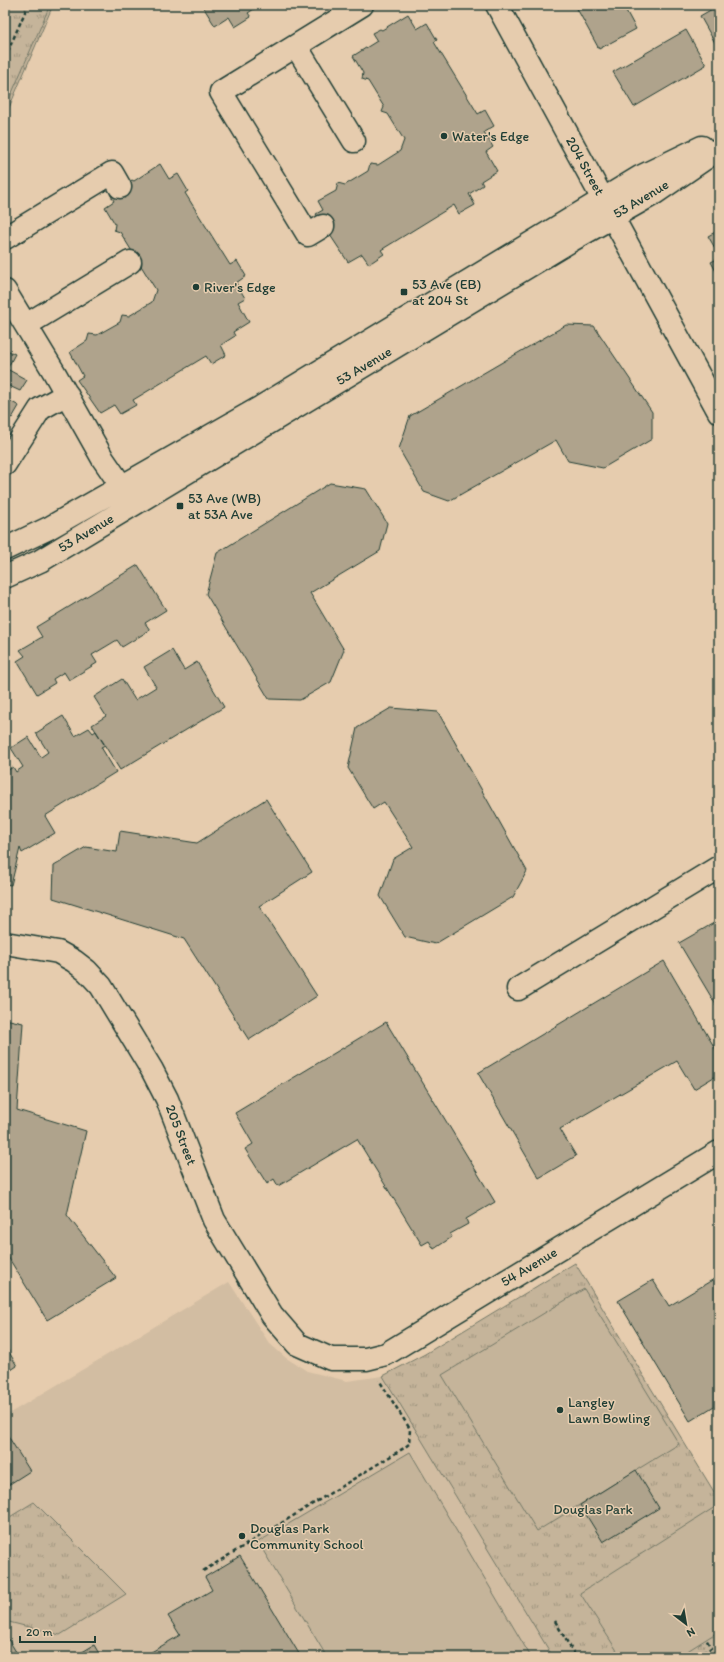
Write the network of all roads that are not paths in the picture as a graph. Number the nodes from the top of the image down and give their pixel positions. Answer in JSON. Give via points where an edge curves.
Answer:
{"nodes":[{"id":1,"x":362,"y":5,"type":"edge"},
{"id":2,"x":497,"y":5,"type":"edge"},
{"id":3,"x":296,"y":46,"type":"junction"},
{"id":4,"x":719,"y":139,"type":"edge"},
{"id":5,"x":354,"y":141,"type":"dead end"},
{"id":6,"x":719,"y":149,"type":"edge"},
{"id":7,"x":120,"y":187,"type":"dead end"},
{"id":8,"x":607,"y":208,"type":"junction"},
{"id":9,"x":323,"y":226,"type":"dead end"},
{"id":10,"x":5,"y":238,"type":"edge"},
{"id":11,"x":130,"y":262,"type":"dead end"},
{"id":12,"x":5,"y":291,"type":"edge"},
{"id":13,"x":26,"y":324,"type":"junction"},
{"id":14,"x":67,"y":394,"type":"junction"},
{"id":15,"x":719,"y":412,"type":"edge"},
{"id":16,"x":5,"y":464,"type":"edge"},
{"id":17,"x":121,"y":485,"type":"junction"},
{"id":18,"x":134,"y":505,"type":"junction"},
{"id":19,"x":5,"y":549,"type":"edge"},
{"id":20,"x":5,"y":577,"type":"edge"},
{"id":21,"x":719,"y":867,"type":"edge"},
{"id":22,"x":5,"y":943,"type":"edge"},
{"id":23,"x":518,"y":989,"type":"dead end"},
{"id":24,"x":719,"y":1152,"type":"edge"},
{"id":25,"x":331,"y":1359,"type":"joint"}],
"edges":[{"from":1,"to":3,"type":"street"},
{"from":2,"to":8,"type":"street","name":"204 Street"},
{"from":3,"to":5,"type":"street"},
{"from":3,"to":9,"type":"street","via":[[221,92],[308,235]]},
{"from":4,"to":8,"type":"street","name":"53 Avenue","via":[[640,177]]},
{"from":6,"to":8,"type":"street","name":"53 Avenue","via":[[655,193]]},
{"from":7,"to":10,"type":"street","via":[[112,173]]},
{"from":8,"to":15,"type":"street","name":"204 Street"},
{"from":8,"to":17,"type":"street","name":"53 Avenue"},
{"from":8,"to":18,"type":"street","name":"53 Avenue"},
{"from":11,"to":13,"type":"street"},
{"from":12,"to":13,"type":"street"},
{"from":13,"to":14,"type":"street"},
{"from":14,"to":16,"type":"street","via":[[40,409]]},
{"from":14,"to":17,"type":"street","via":[[103,459]]},
{"from":17,"to":18,"type":"street"},
{"from":17,"to":19,"type":"street","name":"53 Avenue","via":[[49,528]]},
{"from":18,"to":20,"type":"street","name":"53 Avenue","via":[[40,561]]},
{"from":21,"to":23,"type":"street"},
{"from":22,"to":25,"type":"street","name":"205 Street","via":[[58,952],[74,960],[101,986],[160,1084],[214,1220],[272,1315],[298,1344]]},
{"from":24,"to":25,"type":"street","name":"54 Avenue","via":[[386,1354],[366,1359]]}]}
